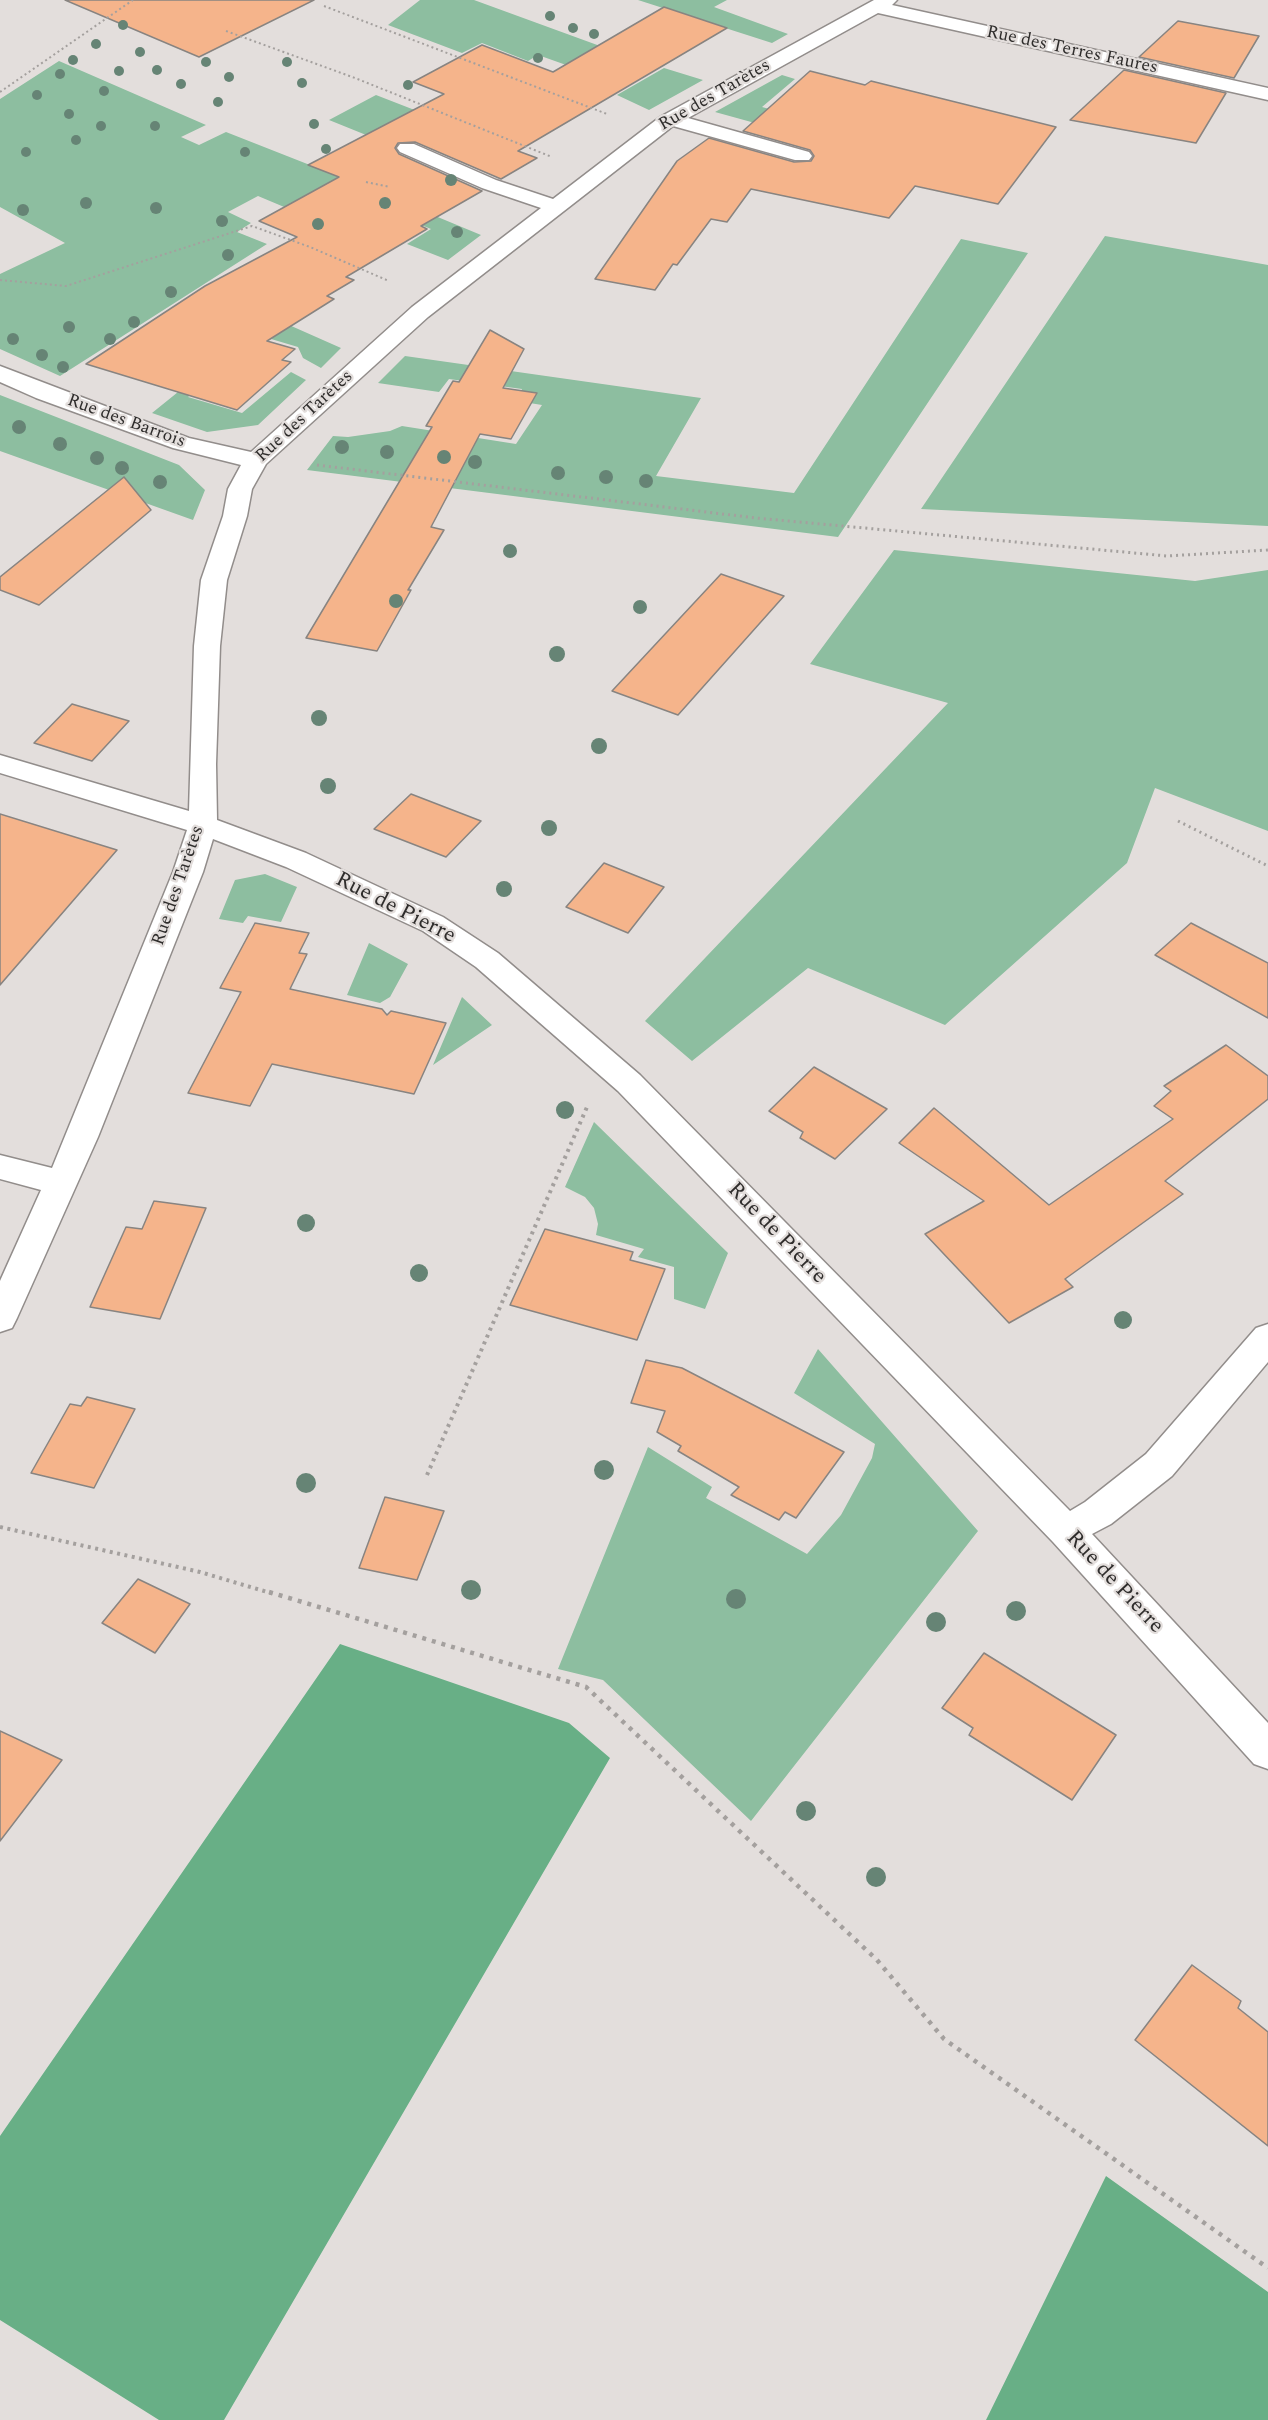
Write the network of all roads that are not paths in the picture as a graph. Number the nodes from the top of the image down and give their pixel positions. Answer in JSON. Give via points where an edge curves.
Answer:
{"nodes":[{"id":1,"x":882,"y":4,"type":"edge"},
{"id":2,"x":1268,"y":94,"type":"edge"},
{"id":3,"x":661,"y":125,"type":"junction"},
{"id":4,"x":407,"y":148,"type":"dead end"},
{"id":5,"x":802,"y":156,"type":"dead end"},
{"id":6,"x":555,"y":206,"type":"junction"},
{"id":7,"x":0,"y":373,"type":"edge"},
{"id":8,"x":256,"y":460,"type":"junction"},
{"id":9,"x":0,"y":764,"type":"edge"},
{"id":10,"x":203,"y":825,"type":"junction"},
{"id":11,"x":0,"y":1167,"type":"edge"},
{"id":12,"x":61,"y":1183,"type":"junction"},
{"id":13,"x":0,"y":1318,"type":"edge"},
{"id":14,"x":1268,"y":1338,"type":"edge"},
{"id":15,"x":1066,"y":1532,"type":"junction"},
{"id":16,"x":1268,"y":1751,"type":"edge"}],
"edges":[{"from":1,"to":2,"type":"street","name":"Rue des Terres Faures"},
{"from":1,"to":3,"type":"street","name":"Rue des Tarètes"},
{"from":3,"to":5,"type":"street"},
{"from":3,"to":6,"type":"street","name":"Rue des Tarètes"},
{"from":4,"to":6,"type":"street","via":[[489,184]]},
{"from":6,"to":8,"type":"street","name":"Rue des Tarètes","via":[[420,312]]},
{"from":7,"to":8,"type":"street","name":"Rue des Barrois","via":[[181,443]]},
{"from":8,"to":10,"type":"street","name":"Rue des Tarètes","via":[[240,489],[214,580],[207,646]]},
{"from":9,"to":10,"type":"street","name":"Rue de Pierre"},
{"from":10,"to":12,"type":"street","name":"Rue des Tarètes","via":[[167,927]]},
{"from":10,"to":15,"type":"street","name":"Rue de Pierre","via":[[296,860],[433,924],[487,960],[629,1083]]},
{"from":11,"to":12,"type":"street"},
{"from":12,"to":13,"type":"street","name":"Rue des Tarètes"},
{"from":14,"to":15,"type":"street","via":[[1159,1465],[1098,1513]]},
{"from":15,"to":16,"type":"street","name":"Rue de Pierre"}]}
